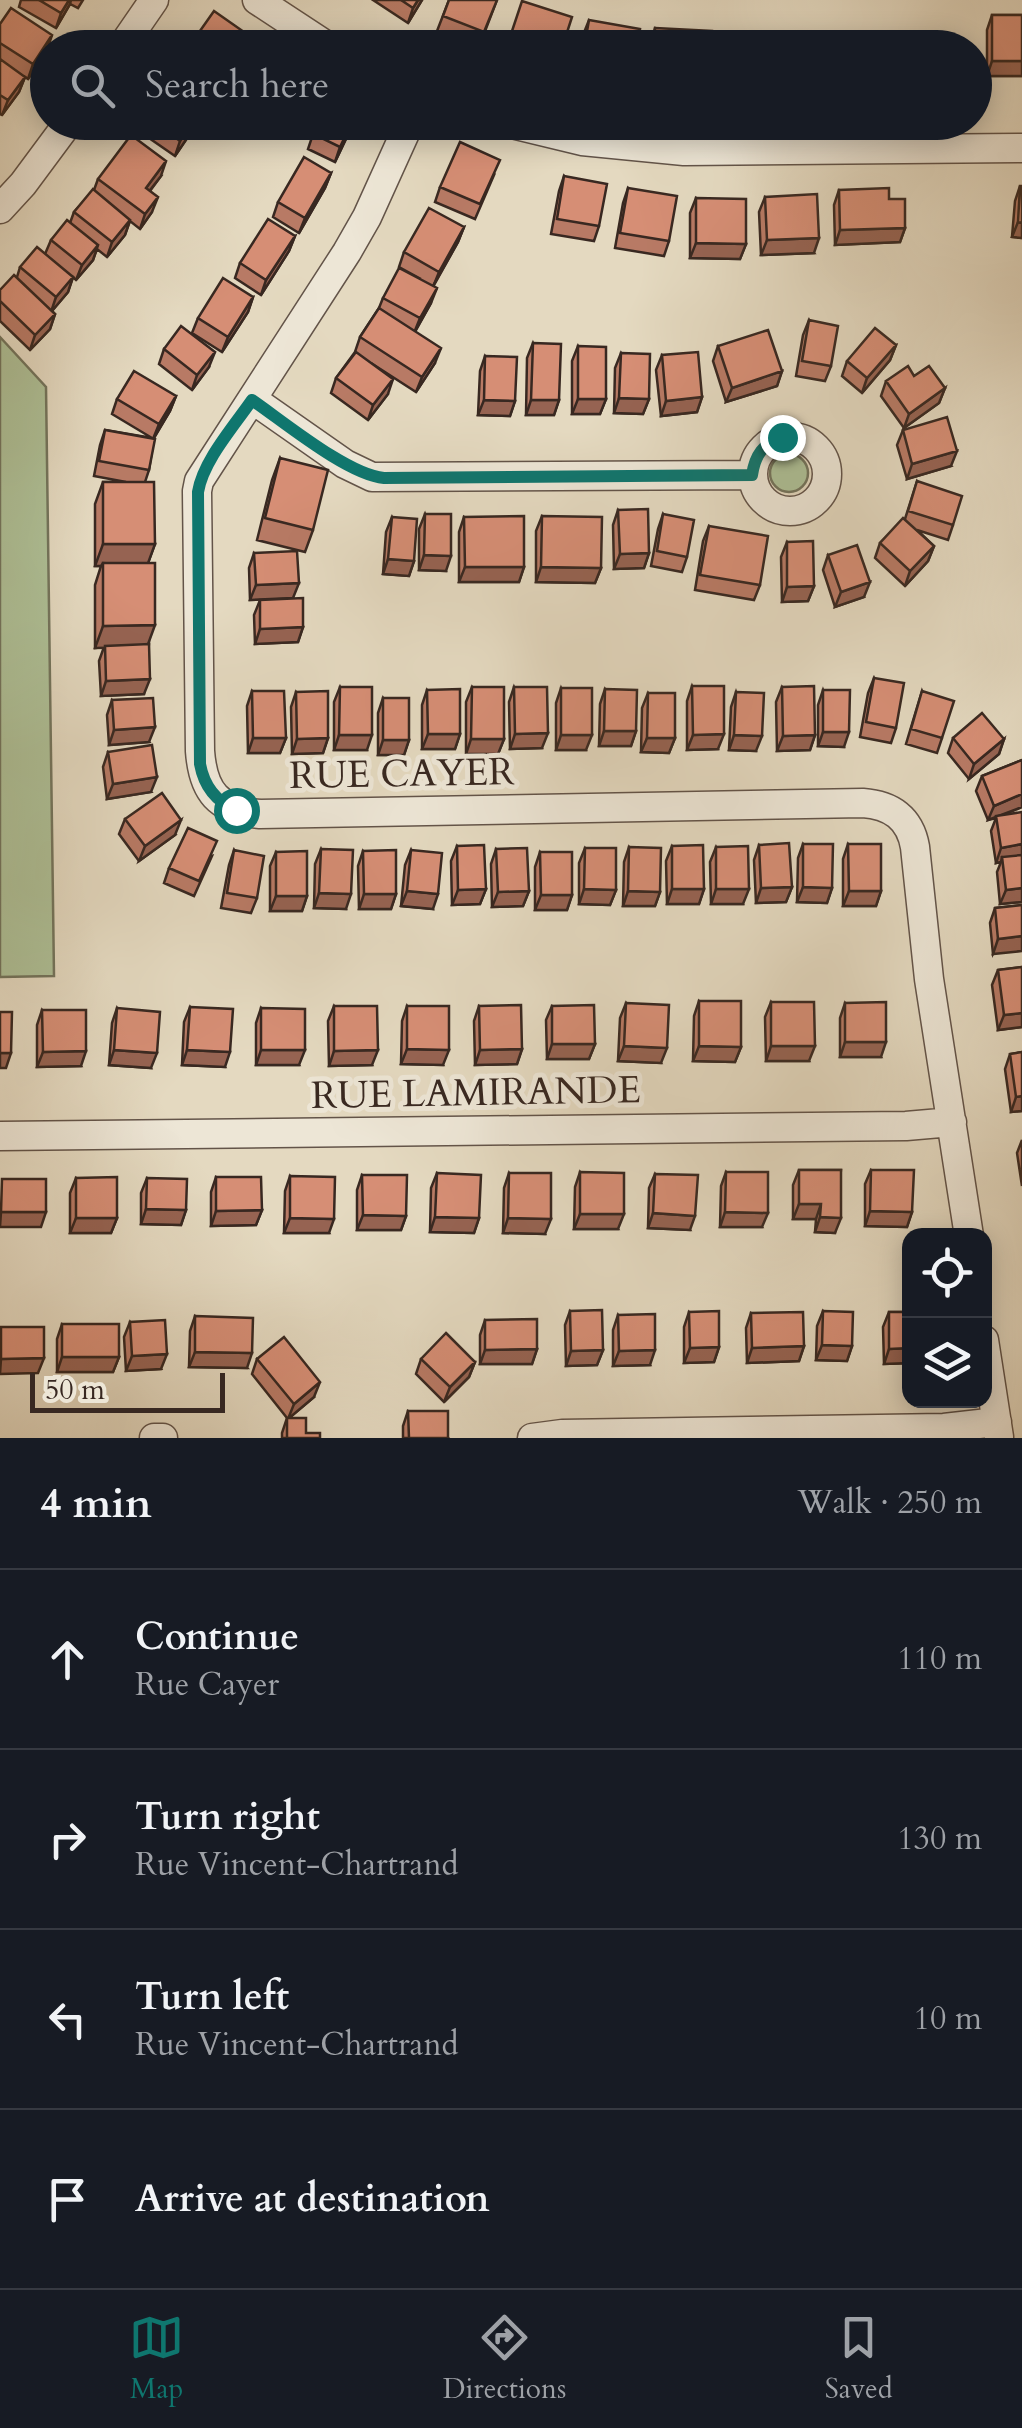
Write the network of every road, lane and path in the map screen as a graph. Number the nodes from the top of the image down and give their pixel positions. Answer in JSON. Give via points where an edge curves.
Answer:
{"nodes":[{"id":1,"x":154,"y":0,"type":"edge"},
{"id":2,"x":257,"y":0,"type":"edge"},
{"id":3,"x":133,"y":30,"type":"edge"},
{"id":4,"x":303,"y":30,"type":"edge"},
{"id":5,"x":56,"y":140,"type":"edge"},
{"id":6,"x":402,"y":140,"type":"edge"},
{"id":7,"x":578,"y":140,"type":"edge"},
{"id":8,"x":1022,"y":148,"type":"edge"},
{"id":9,"x":0,"y":209,"type":"edge"},
{"id":10,"x":252,"y":400,"type":"junction"},
{"id":11,"x":752,"y":475,"type":"dead end"},
{"id":12,"x":952,"y":1122,"type":"junction"},
{"id":13,"x":0,"y":1136,"type":"edge"},
{"id":14,"x":968,"y":1228,"type":"edge"},
{"id":15,"x":992,"y":1391,"type":"edge"},
{"id":16,"x":998,"y":1430,"type":"edge"},
{"id":17,"x":154,"y":1438,"type":"edge"},
{"id":18,"x":163,"y":1438,"type":"edge"},
{"id":19,"x":532,"y":1438,"type":"edge"}],
"edges":[{"from":1,"to":3,"type":"street"},
{"from":2,"to":4,"type":"street"},
{"from":5,"to":9,"type":"street"},
{"from":6,"to":10,"type":"street","name":"RUE CAYER","via":[[348,252]]},
{"from":7,"to":8,"type":"street","via":[[684,152]]},
{"from":10,"to":11,"type":"street","via":[[372,477]]},
{"from":10,"to":12,"type":"street","name":"RUE CAYER","via":[[208,464],[198,492],[200,751],[203,778],[218,800],[260,814],[863,803],[892,810],[914,838]]},
{"from":12,"to":13,"type":"street","name":"RUE LAMIRANDE"},
{"from":12,"to":14,"type":"street","name":"RUE CAYER"},
{"from":15,"to":16,"type":"street"},
{"from":16,"to":19,"type":"street"},
{"from":17,"to":18,"type":"street"}]}
